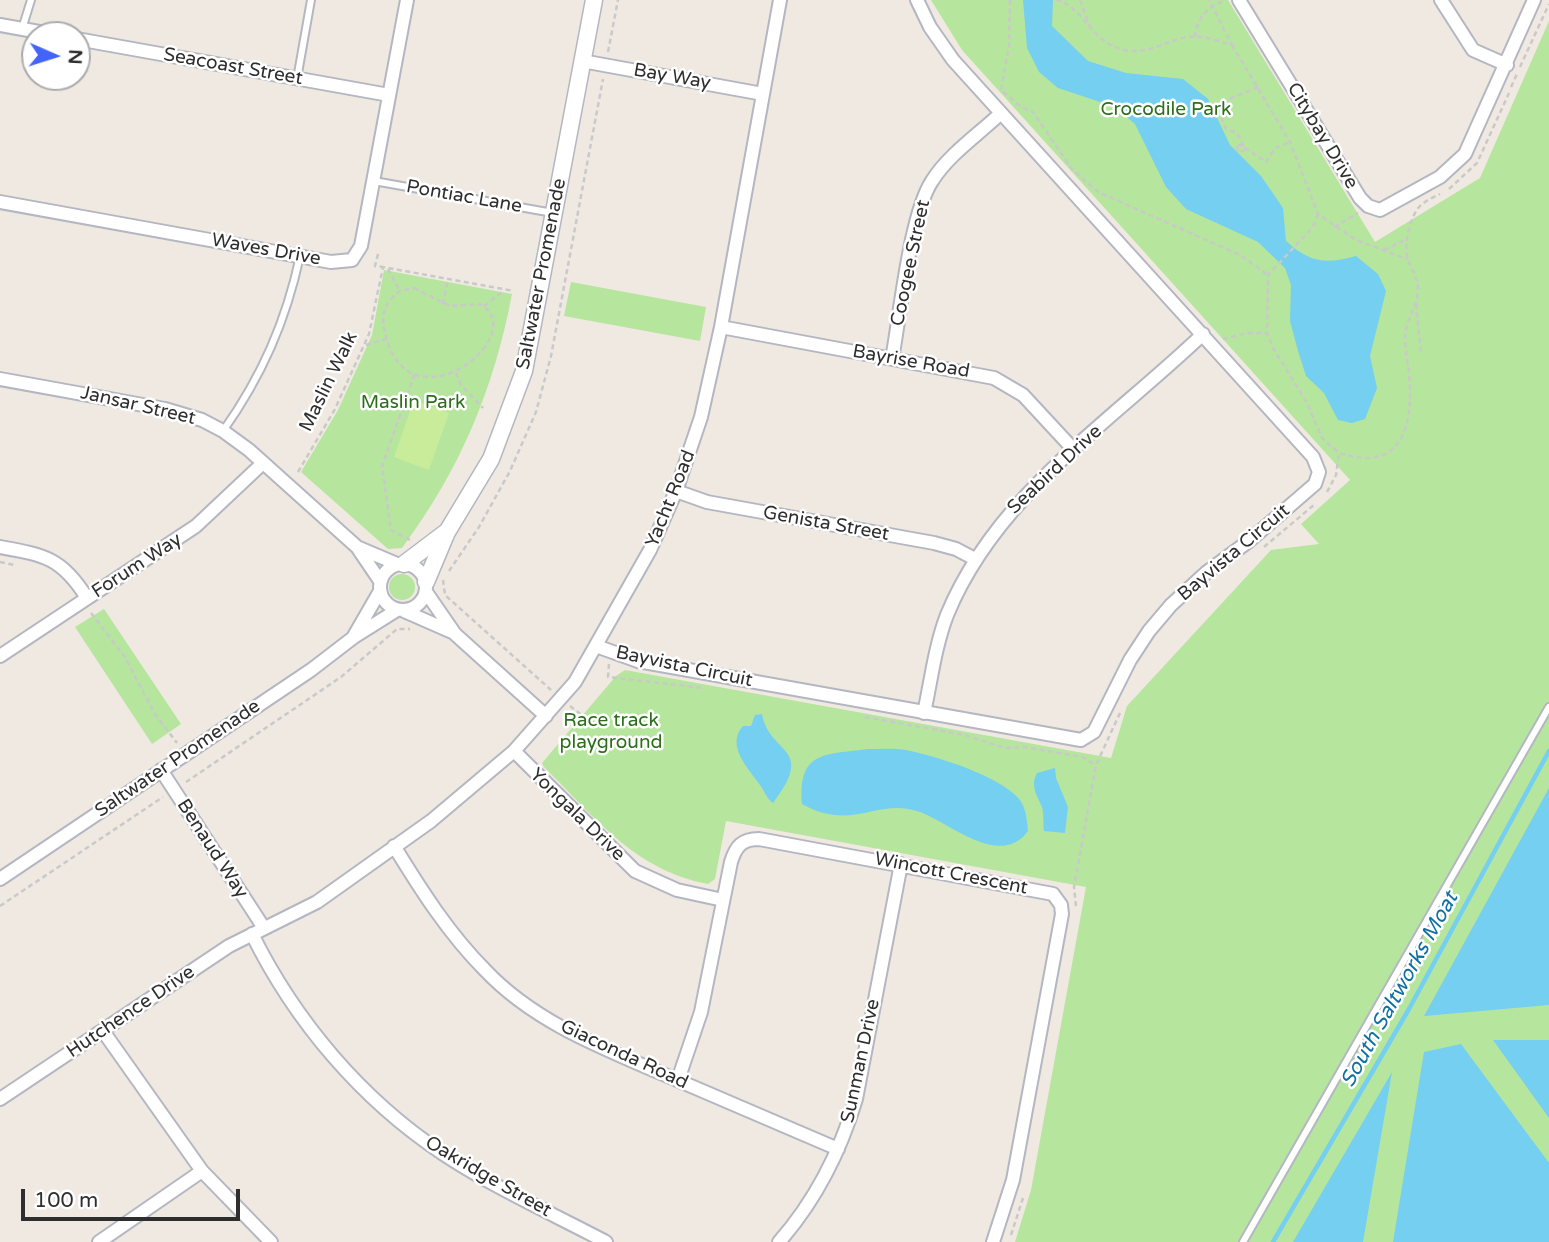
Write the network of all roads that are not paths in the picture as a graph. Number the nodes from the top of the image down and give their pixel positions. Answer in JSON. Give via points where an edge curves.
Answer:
{"nodes":[{"id":1,"x":31,"y":0,"type":"edge"},
{"id":2,"x":311,"y":0,"type":"edge"},
{"id":3,"x":407,"y":0,"type":"edge"},
{"id":4,"x":594,"y":0,"type":"edge"},
{"id":5,"x":780,"y":0,"type":"edge"},
{"id":6,"x":917,"y":0,"type":"edge"},
{"id":7,"x":1239,"y":0,"type":"edge"},
{"id":8,"x":1441,"y":0,"type":"edge"},
{"id":9,"x":1534,"y":0,"type":"edge"},
{"id":10,"x":24,"y":21,"type":"edge"},
{"id":11,"x":0,"y":25,"type":"edge"},
{"id":12,"x":21,"y":29,"type":"edge"},
{"id":13,"x":91,"y":42,"type":"edge"},
{"id":14,"x":582,"y":61,"type":"junction"},
{"id":15,"x":1507,"y":65,"type":"junction"},
{"id":16,"x":297,"y":79,"type":"junction"},
{"id":17,"x":763,"y":94,"type":"junction"},
{"id":18,"x":389,"y":96,"type":"junction"},
{"id":19,"x":1000,"y":113,"type":"junction"},
{"id":20,"x":373,"y":181,"type":"junction"},
{"id":21,"x":0,"y":202,"type":"edge"},
{"id":22,"x":555,"y":213,"type":"junction"},
{"id":23,"x":300,"y":256,"type":"junction"},
{"id":24,"x":721,"y":327,"type":"junction"},
{"id":25,"x":1202,"y":334,"type":"junction"},
{"id":26,"x":892,"y":359,"type":"junction"},
{"id":27,"x":0,"y":379,"type":"edge"},
{"id":28,"x":223,"y":431,"type":"junction"},
{"id":29,"x":1074,"y":450,"type":"junction"},
{"id":30,"x":263,"y":463,"type":"junction"},
{"id":31,"x":676,"y":491,"type":"junction"},
{"id":32,"x":447,"y":532,"type":"junction"},
{"id":33,"x":0,"y":547,"type":"edge"},
{"id":34,"x":357,"y":547,"type":"junction"},
{"id":35,"x":975,"y":559,"type":"junction"},
{"id":36,"x":400,"y":564,"type":"junction"},
{"id":37,"x":380,"y":586,"type":"junction"},
{"id":38,"x":426,"y":587,"type":"junction"},
{"id":39,"x":85,"y":600,"type":"junction"},
{"id":40,"x":401,"y":611,"type":"junction"},
{"id":41,"x":456,"y":634,"type":"junction"},
{"id":42,"x":354,"y":637,"type":"junction"},
{"id":43,"x":596,"y":646,"type":"junction"},
{"id":44,"x":0,"y":656,"type":"edge"},
{"id":45,"x":1549,"y":707,"type":"edge"},
{"id":46,"x":924,"y":713,"type":"junction"},
{"id":47,"x":546,"y":716,"type":"junction"},
{"id":48,"x":513,"y":751,"type":"junction"},
{"id":49,"x":161,"y":770,"type":"junction"},
{"id":50,"x":394,"y":846,"type":"junction"},
{"id":51,"x":901,"y":864,"type":"junction"},
{"id":52,"x":0,"y":879,"type":"edge"},
{"id":53,"x":723,"y":900,"type":"junction"},
{"id":54,"x":264,"y":928,"type":"junction"},
{"id":55,"x":252,"y":934,"type":"junction"},
{"id":56,"x":103,"y":1031,"type":"junction"},
{"id":57,"x":678,"y":1080,"type":"junction"},
{"id":58,"x":0,"y":1099,"type":"edge"},
{"id":59,"x":838,"y":1149,"type":"junction"},
{"id":60,"x":202,"y":1171,"type":"junction"},
{"id":61,"x":99,"y":1242,"type":"edge"},
{"id":62,"x":271,"y":1242,"type":"edge"},
{"id":63,"x":606,"y":1242,"type":"edge"},
{"id":64,"x":779,"y":1242,"type":"edge"},
{"id":65,"x":993,"y":1242,"type":"edge"},
{"id":66,"x":1243,"y":1242,"type":"edge"}],
"edges":[{"from":1,"to":10,"type":"lane"},
{"from":2,"to":16,"type":"lane"},
{"from":3,"to":18,"type":"street","name":"Waves Drive"},
{"from":4,"to":14,"type":"street","name":"Saltwater Promenade"},
{"from":5,"to":17,"type":"street","name":"Yacht Road"},
{"from":6,"to":19,"type":"street","name":"Bayvista Circuit","via":[[941,44]]},
{"from":7,"to":15,"type":"street","name":"Citybay Drive","via":[[1360,198],[1376,210],[1390,207],[1458,163]]},
{"from":8,"to":15,"type":"street","via":[[1473,50]]},
{"from":9,"to":15,"type":"street","name":"Citybay Drive"},
{"from":11,"to":12,"type":"street"},
{"from":13,"to":16,"type":"street","name":"Seacoast Street"},
{"from":14,"to":17,"type":"street","name":"Bay Way"},
{"from":14,"to":22,"type":"street","name":"Saltwater Promenade"},
{"from":16,"to":18,"type":"street","name":"Seacoast Street"},
{"from":17,"to":24,"type":"street","name":"Yacht Road"},
{"from":18,"to":20,"type":"street","name":"Waves Drive"},
{"from":19,"to":25,"type":"street","name":"Bayvista Circuit"},
{"from":19,"to":26,"type":"street","name":"Coogee Street","via":[[926,190]]},
{"from":20,"to":22,"type":"lane","name":"Pontiac Lane"},
{"from":20,"to":23,"type":"street","name":"Waves Drive","via":[[355,257],[341,263]]},
{"from":21,"to":23,"type":"street","name":"Waves Drive"},
{"from":22,"to":32,"type":"street","name":"Saltwater Promenade","via":[[530,346],[514,402],[481,477]]},
{"from":23,"to":28,"type":"lane","via":[[280,331],[263,369]]},
{"from":24,"to":26,"type":"street","name":"Bayrise Road"},
{"from":24,"to":31,"type":"street","name":"Yacht Road","via":[[701,417]]},
{"from":25,"to":29,"type":"street","name":"Seabird Drive"},
{"from":25,"to":46,"type":"street","name":"Bayvista Circuit","via":[[1313,457],[1319,472],[1315,484],[1171,605],[1130,660],[1089,737],[1070,740]]},
{"from":26,"to":29,"type":"street","name":"Bayrise Road","via":[[974,373],[1009,386],[1038,409]]},
{"from":27,"to":28,"type":"street","name":"Jansar Street","via":[[187,414]]},
{"from":28,"to":30,"type":"street","name":"Jansar Street"},
{"from":29,"to":35,"type":"street","name":"Seabird Drive","via":[[1021,500]]},
{"from":30,"to":34,"type":"street","name":"Jansar Street"},
{"from":30,"to":39,"type":"street","name":"Forum Way","via":[[196,526]]},
{"from":31,"to":35,"type":"street","name":"Genista Street","via":[[707,502],[934,543]]},
{"from":31,"to":43,"type":"street","name":"Yacht Road","via":[[644,561]]},
{"from":32,"to":36,"type":"street","name":"Saltwater Promenade"},
{"from":32,"to":38,"type":"street","name":"Saltwater Promenade"},
{"from":33,"to":39,"type":"street","via":[[52,560],[71,573]]},
{"from":34,"to":36,"type":"street","name":"Jansar Street"},
{"from":34,"to":37,"type":"street","name":"Jansar Street"},
{"from":35,"to":46,"type":"street","name":"Seabird Drive","via":[[946,618]]},
{"from":36,"to":37,"type":"street","via":[[390,568]]},
{"from":36,"to":38,"type":"street","via":[[418,569]]},
{"from":37,"to":40,"type":"street","via":[[385,603]]},
{"from":37,"to":42,"type":"street","name":"Saltwater Promenade"},
{"from":38,"to":40,"type":"street","via":[[419,605]]},
{"from":38,"to":41,"type":"street"},
{"from":39,"to":44,"type":"street","name":"Forum Way"},
{"from":40,"to":41,"type":"street"},
{"from":40,"to":42,"type":"street","name":"Saltwater Promenade"},
{"from":41,"to":47,"type":"street"},
{"from":42,"to":49,"type":"street","name":"Saltwater Promenade"},
{"from":43,"to":46,"type":"street","name":"Bayvista Circuit","via":[[638,661]]},
{"from":43,"to":47,"type":"street","name":"Yacht Road","via":[[584,669]]},
{"from":45,"to":66,"type":"lane"},
{"from":47,"to":48,"type":"street","name":"Yacht Road"},
{"from":48,"to":50,"type":"street","name":"Yacht Road","via":[[454,803]]},
{"from":48,"to":53,"type":"street","name":"Yongala Drive","via":[[635,871],[677,890]]},
{"from":49,"to":52,"type":"street","name":"Saltwater Promenade"},
{"from":49,"to":54,"type":"street","name":"Benaud Way"},
{"from":50,"to":54,"type":"street","name":"Yacht Road","via":[[317,902]]},
{"from":50,"to":57,"type":"street","name":"Giaconda Road","via":[[445,923],[511,993],[564,1028]]},
{"from":51,"to":53,"type":"street","name":"Wincott Crescent","via":[[750,839],[734,850]]},
{"from":51,"to":59,"type":"street","name":"Sunman Drive","via":[[856,1099]]},
{"from":51,"to":65,"type":"street","name":"Wincott Crescent","via":[[1045,891],[1061,905],[1013,1180]]},
{"from":53,"to":57,"type":"street","name":"Wincott Crescent","via":[[701,1012]]},
{"from":54,"to":55,"type":"street","name":"Hutchence Drive"},
{"from":55,"to":56,"type":"street","name":"Hutchence Drive"},
{"from":55,"to":63,"type":"street","name":"Oakridge Street","via":[[315,1034],[342,1067],[404,1126],[468,1169]]},
{"from":56,"to":58,"type":"street","name":"Hutchence Drive"},
{"from":56,"to":60,"type":"street"},
{"from":57,"to":59,"type":"street","name":"Giaconda Road"},
{"from":59,"to":64,"type":"street","name":"Sunman Drive","via":[[812,1199]]},
{"from":60,"to":61,"type":"street"},
{"from":60,"to":62,"type":"street"}]}
